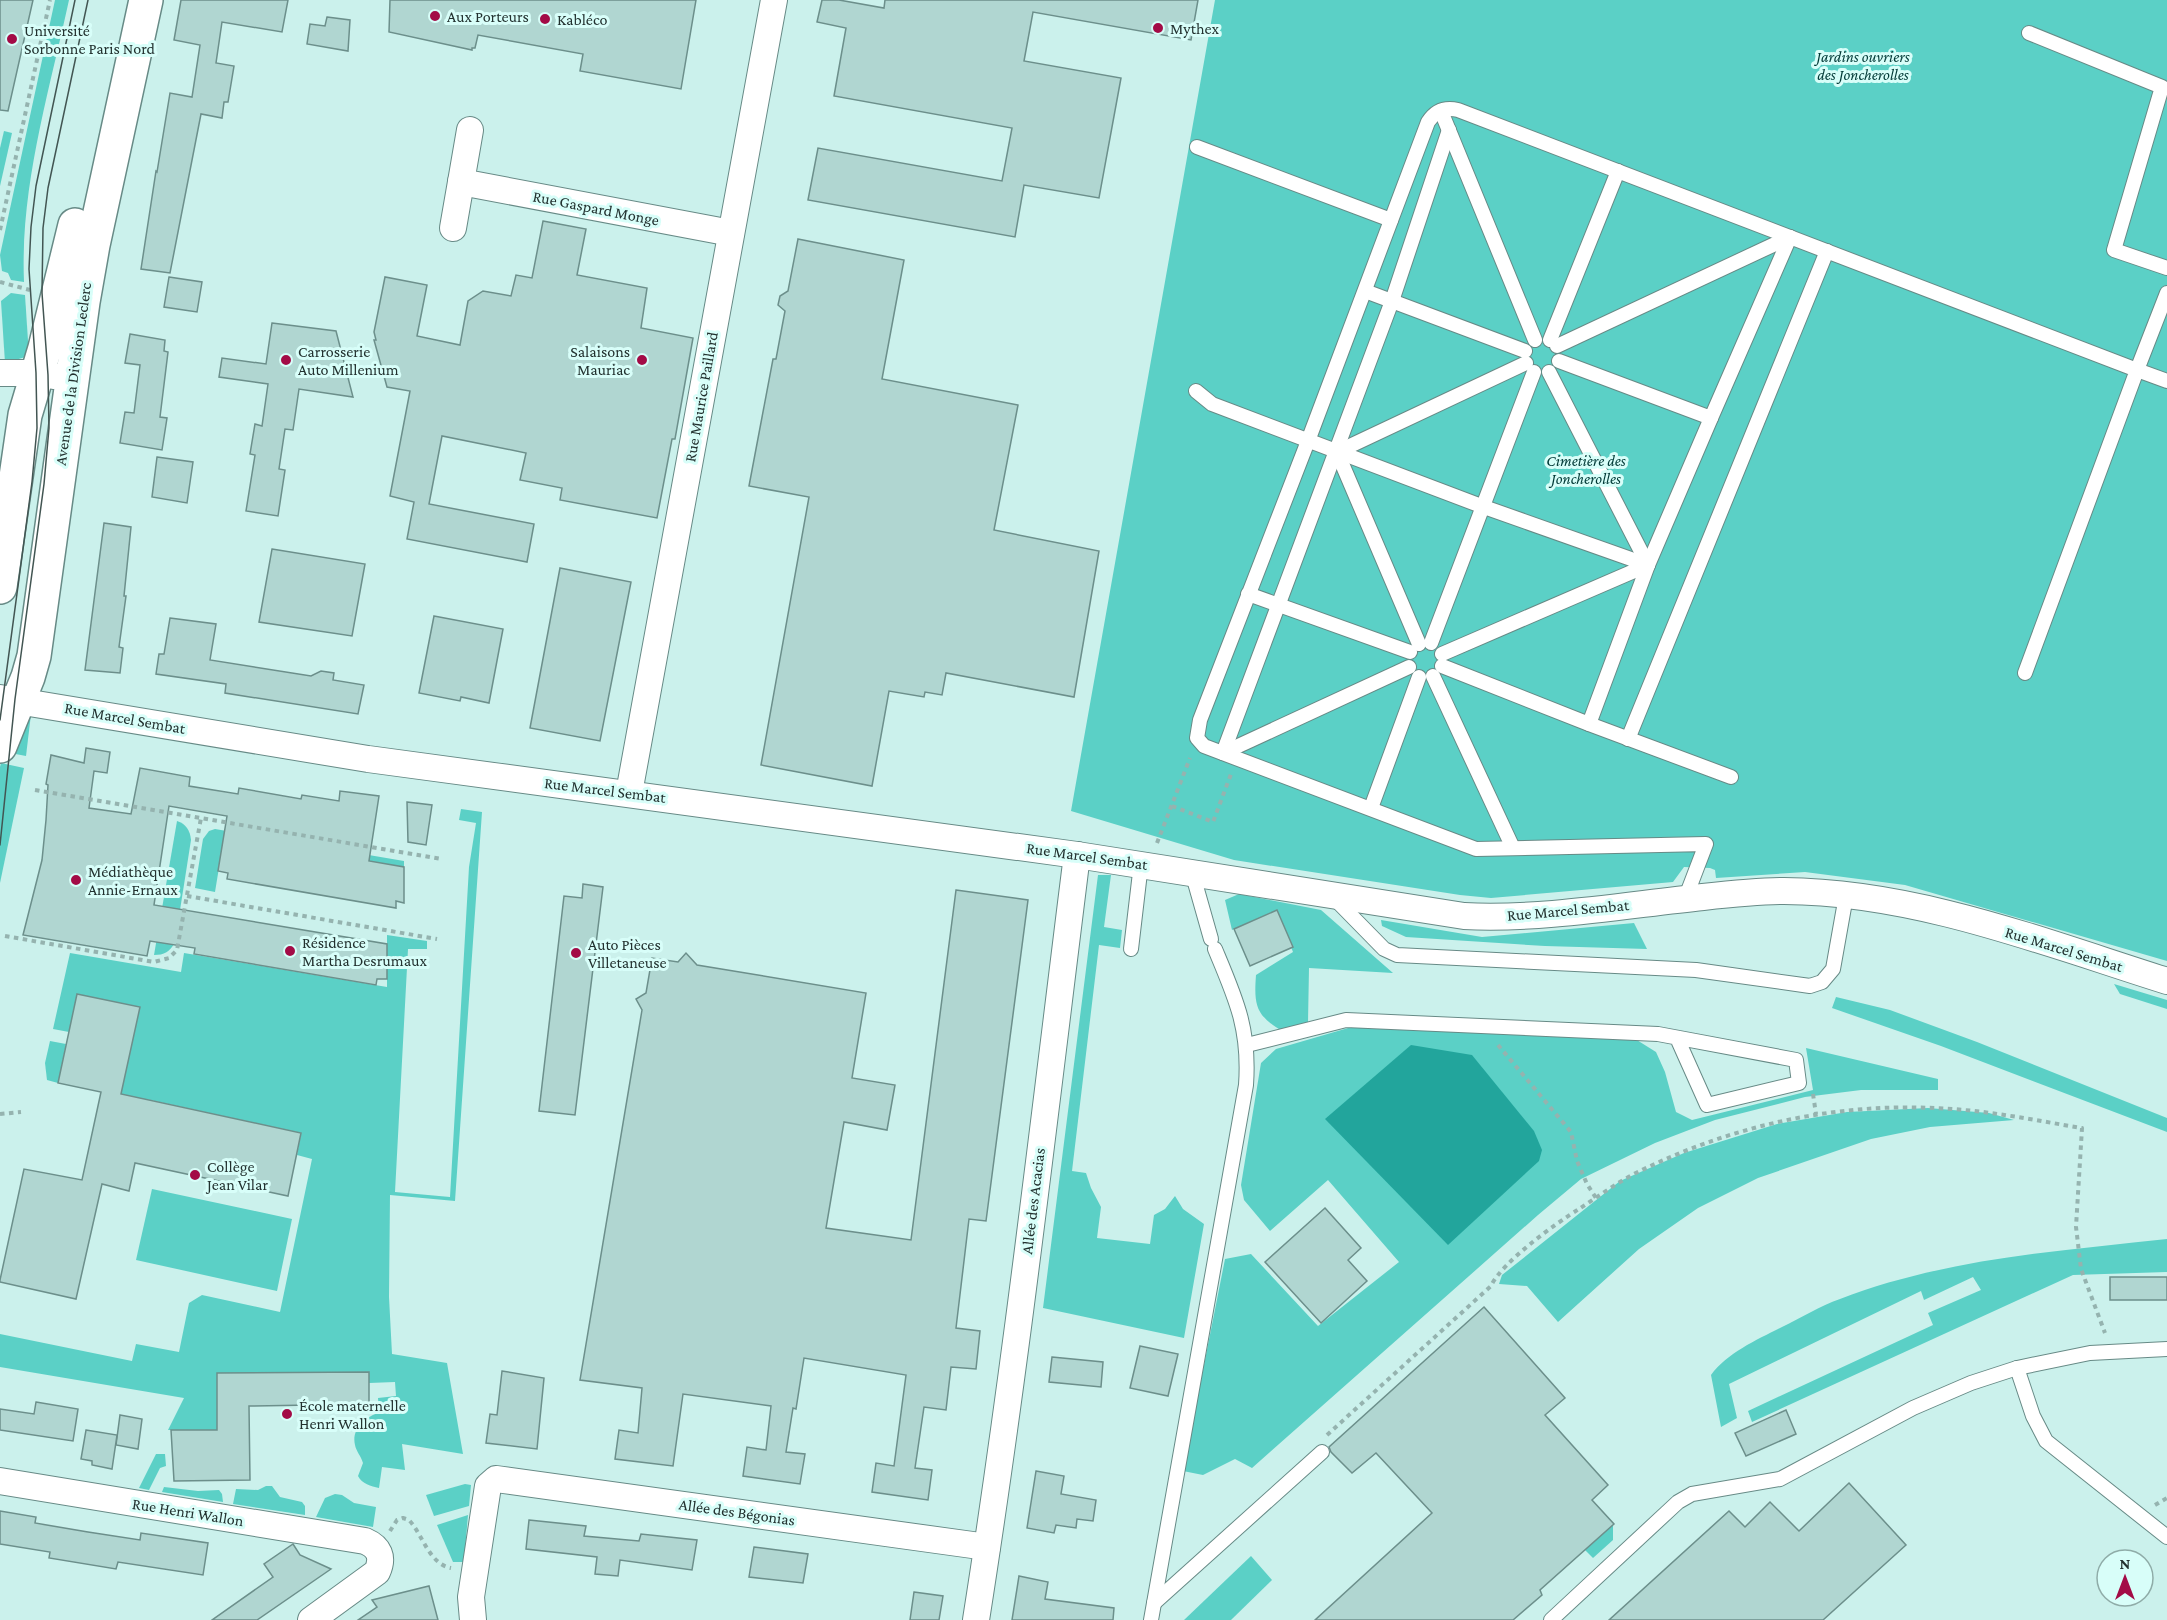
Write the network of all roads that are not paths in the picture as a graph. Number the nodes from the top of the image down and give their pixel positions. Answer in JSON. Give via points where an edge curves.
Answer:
{"nodes":[{"id":1,"x":124,"y":0,"type":"edge"},
{"id":2,"x":146,"y":0,"type":"edge"},
{"id":3,"x":774,"y":0,"type":"edge"},
{"id":4,"x":2030,"y":33,"type":"dead end"},
{"id":5,"x":1441,"y":111,"type":"junction"},
{"id":6,"x":471,"y":130,"type":"dead end"},
{"id":7,"x":1449,"y":130,"type":"junction"},
{"id":8,"x":1197,"y":147,"type":"dead end"},
{"id":9,"x":1618,"y":171,"type":"junction"},
{"id":10,"x":461,"y":182,"type":"junction"},
{"id":11,"x":1391,"y":220,"type":"junction"},
{"id":12,"x":453,"y":228,"type":"dead end"},
{"id":13,"x":731,"y":233,"type":"junction"},
{"id":14,"x":1791,"y":237,"type":"junction"},
{"id":15,"x":1827,"y":251,"type":"junction"},
{"id":16,"x":2167,"y":268,"type":"edge"},
{"id":17,"x":1365,"y":291,"type":"junction"},
{"id":18,"x":2166,"y":299,"type":"edge"},
{"id":19,"x":1392,"y":301,"type":"junction"},
{"id":20,"x":1535,"y":340,"type":"junction"},
{"id":21,"x":1553,"y":343,"type":"junction"},
{"id":22,"x":1559,"y":361,"type":"junction"},
{"id":23,"x":1528,"y":362,"type":"junction"},
{"id":24,"x":2138,"y":370,"type":"junction"},
{"id":25,"x":1549,"y":372,"type":"junction"},
{"id":26,"x":0,"y":374,"type":"edge"},
{"id":27,"x":38,"y":374,"type":"junction"},
{"id":28,"x":72,"y":378,"type":"junction"},
{"id":29,"x":2167,"y":381,"type":"edge"},
{"id":30,"x":1196,"y":391,"type":"dead end"},
{"id":31,"x":1711,"y":418,"type":"junction"},
{"id":32,"x":1308,"y":441,"type":"junction"},
{"id":33,"x":1337,"y":452,"type":"junction"},
{"id":34,"x":1484,"y":507,"type":"junction"},
{"id":35,"x":1648,"y":565,"type":"junction"},
{"id":36,"x":0,"y":587,"type":"edge"},
{"id":37,"x":1248,"y":594,"type":"junction"},
{"id":38,"x":1279,"y":606,"type":"junction"},
{"id":39,"x":1420,"y":646,"type":"junction"},
{"id":40,"x":1429,"y":668,"type":"junction"},
{"id":41,"x":2025,"y":673,"type":"dead end"},
{"id":42,"x":10,"y":698,"type":"edge"},
{"id":43,"x":1589,"y":724,"type":"junction"},
{"id":44,"x":1628,"y":739,"type":"junction"},
{"id":45,"x":0,"y":746,"type":"edge"},
{"id":46,"x":1223,"y":753,"type":"junction"},
{"id":47,"x":1731,"y":777,"type":"dead end"},
{"id":48,"x":628,"y":793,"type":"junction"},
{"id":49,"x":1371,"y":808,"type":"junction"},
{"id":50,"x":1514,"y":848,"type":"junction"},
{"id":51,"x":1077,"y":855,"type":"junction"},
{"id":52,"x":1145,"y":864,"type":"junction"},
{"id":53,"x":1192,"y":872,"type":"junction"},
{"id":54,"x":1331,"y":894,"type":"junction"},
{"id":55,"x":1846,"y":896,"type":"junction"},
{"id":56,"x":1685,"y":899,"type":"junction"},
{"id":57,"x":1131,"y":949,"type":"dead end"},
{"id":58,"x":2167,"y":981,"type":"edge"},
{"id":59,"x":1677,"y":1038,"type":"junction"},
{"id":60,"x":1247,"y":1045,"type":"junction"},
{"id":61,"x":2167,"y":1349,"type":"edge"},
{"id":62,"x":2017,"y":1368,"type":"junction"},
{"id":63,"x":1322,"y":1452,"type":"road end"},
{"id":64,"x":0,"y":1481,"type":"edge"},
{"id":65,"x":2167,"y":1537,"type":"edge"},
{"id":66,"x":987,"y":1547,"type":"junction"},
{"id":67,"x":1154,"y":1603,"type":"junction"},
{"id":68,"x":310,"y":1620,"type":"edge"},
{"id":69,"x":473,"y":1620,"type":"edge"},
{"id":70,"x":976,"y":1620,"type":"edge"},
{"id":71,"x":1151,"y":1620,"type":"edge"},
{"id":72,"x":1551,"y":1620,"type":"edge"}],
"edges":[{"from":1,"to":27,"type":"street","name":"Avenue de la Division Leclerc","via":[[59,297]]},
{"from":2,"to":28,"type":"street","name":"Avenue de la Division Leclerc","via":[[93,245]]},
{"from":3,"to":13,"type":"street","name":"Rue Maurice Paillard"},
{"from":4,"to":16,"type":"lane","via":[[2162,87],[2114,250]]},
{"from":5,"to":7,"type":"lane"},
{"from":5,"to":9,"type":"lane","via":[[1458,110]]},
{"from":5,"to":11,"type":"lane","via":[[1428,122]]},
{"from":6,"to":10,"type":"street"},
{"from":7,"to":19,"type":"lane"},
{"from":7,"to":20,"type":"lane"},
{"from":8,"to":11,"type":"lane"},
{"from":9,"to":14,"type":"lane"},
{"from":9,"to":21,"type":"lane"},
{"from":10,"to":12,"type":"street"},
{"from":10,"to":13,"type":"street","name":"Rue Gaspard Monge"},
{"from":11,"to":17,"type":"lane"},
{"from":13,"to":48,"type":"street","name":"Rue Maurice Paillard"},
{"from":14,"to":15,"type":"lane"},
{"from":14,"to":21,"type":"lane"},
{"from":14,"to":31,"type":"lane"},
{"from":15,"to":24,"type":"lane"},
{"from":15,"to":44,"type":"lane"},
{"from":17,"to":19,"type":"lane"},
{"from":17,"to":32,"type":"lane"},
{"from":18,"to":24,"type":"lane"},
{"from":19,"to":23,"type":"lane"},
{"from":19,"to":33,"type":"lane"},
{"from":20,"to":21,"type":"lane"},
{"from":20,"to":23,"type":"lane","via":[[1529,344]]},
{"from":21,"to":22,"type":"lane","via":[[1560,352]]},
{"from":22,"to":25,"type":"lane"},
{"from":22,"to":31,"type":"lane"},
{"from":23,"to":25,"type":"lane"},
{"from":23,"to":33,"type":"lane"},
{"from":23,"to":34,"type":"lane"},
{"from":24,"to":29,"type":"lane"},
{"from":24,"to":41,"type":"lane"},
{"from":25,"to":35,"type":"lane"},
{"from":26,"to":27,"type":"street"},
{"from":27,"to":28,"type":"street"},
{"from":27,"to":36,"type":"street","name":"Avenue de la Division Leclerc","via":[[25,415]]},
{"from":28,"to":42,"type":"street","name":"Avenue de la Division Leclerc","via":[[34,656]]},
{"from":30,"to":32,"type":"lane","via":[[1212,405]]},
{"from":31,"to":35,"type":"lane"},
{"from":32,"to":33,"type":"lane"},
{"from":32,"to":37,"type":"lane"},
{"from":33,"to":34,"type":"lane"},
{"from":33,"to":38,"type":"lane"},
{"from":33,"to":39,"type":"lane"},
{"from":34,"to":35,"type":"lane"},
{"from":34,"to":39,"type":"lane"},
{"from":35,"to":40,"type":"lane"},
{"from":35,"to":43,"type":"lane"},
{"from":37,"to":38,"type":"lane"},
{"from":37,"to":46,"type":"lane","via":[[1200,720],[1197,738],[1204,746]]},
{"from":38,"to":39,"type":"lane"},
{"from":38,"to":46,"type":"lane"},
{"from":39,"to":40,"type":"lane","via":[[1437,647]]},
{"from":39,"to":40,"type":"lane","via":[[1408,660]]},
{"from":40,"to":43,"type":"lane"},
{"from":40,"to":46,"type":"lane"},
{"from":40,"to":49,"type":"lane"},
{"from":40,"to":50,"type":"lane"},
{"from":42,"to":45,"type":"street","name":"Avenue de la Division Leclerc"},
{"from":42,"to":48,"type":"street","name":"Rue Marcel Sembat","via":[[368,759]]},
{"from":43,"to":44,"type":"lane"},
{"from":44,"to":47,"type":"lane"},
{"from":46,"to":49,"type":"lane"},
{"from":48,"to":51,"type":"street","name":"Rue Marcel Sembat"},
{"from":49,"to":50,"type":"lane","via":[[1476,849]]},
{"from":50,"to":56,"type":"lane","via":[[1706,844]]},
{"from":51,"to":52,"type":"street","name":"Rue Marcel Sembat"},
{"from":51,"to":66,"type":"street","name":"Allée des Acacias"},
{"from":52,"to":53,"type":"street","name":"Rue Marcel Sembat"},
{"from":52,"to":57,"type":"lane"},
{"from":53,"to":54,"type":"street","name":"Rue Marcel Sembat"},
{"from":53,"to":60,"type":"lane","via":[[1213,944],[1238,1002]]},
{"from":54,"to":55,"type":"lane","via":[[1384,949],[1397,955],[1706,970],[1801,986],[1822,982],[1833,969]]},
{"from":54,"to":56,"type":"street","name":"Rue Marcel Sembat","via":[[1489,917]]},
{"from":55,"to":56,"type":"street","name":"Rue Marcel Sembat","via":[[1781,891]]},
{"from":55,"to":58,"type":"street","name":"Rue Marcel Sembat","via":[[1946,914]]},
{"from":59,"to":59,"type":"lane","via":[[1796,1060],[1799,1083],[1707,1105]]},
{"from":59,"to":60,"type":"lane","via":[[1346,1020]]},
{"from":60,"to":67,"type":"lane","via":[[1246,1085]]},
{"from":61,"to":62,"type":"lane","via":[[2112,1350]]},
{"from":62,"to":65,"type":"lane","via":[[2046,1441]]},
{"from":62,"to":72,"type":"lane","via":[[1913,1408],[1780,1479],[1692,1494],[1678,1502]]},
{"from":63,"to":67,"type":"lane"},
{"from":64,"to":68,"type":"street","name":"Rue Henri Wallon","via":[[381,1541],[377,1572]]},
{"from":66,"to":69,"type":"street","name":"Allée des Bégonias","via":[[496,1479],[489,1484],[471,1597]]},
{"from":66,"to":70,"type":"street","name":"Allée des Acacias"},
{"from":67,"to":71,"type":"lane"}]}
